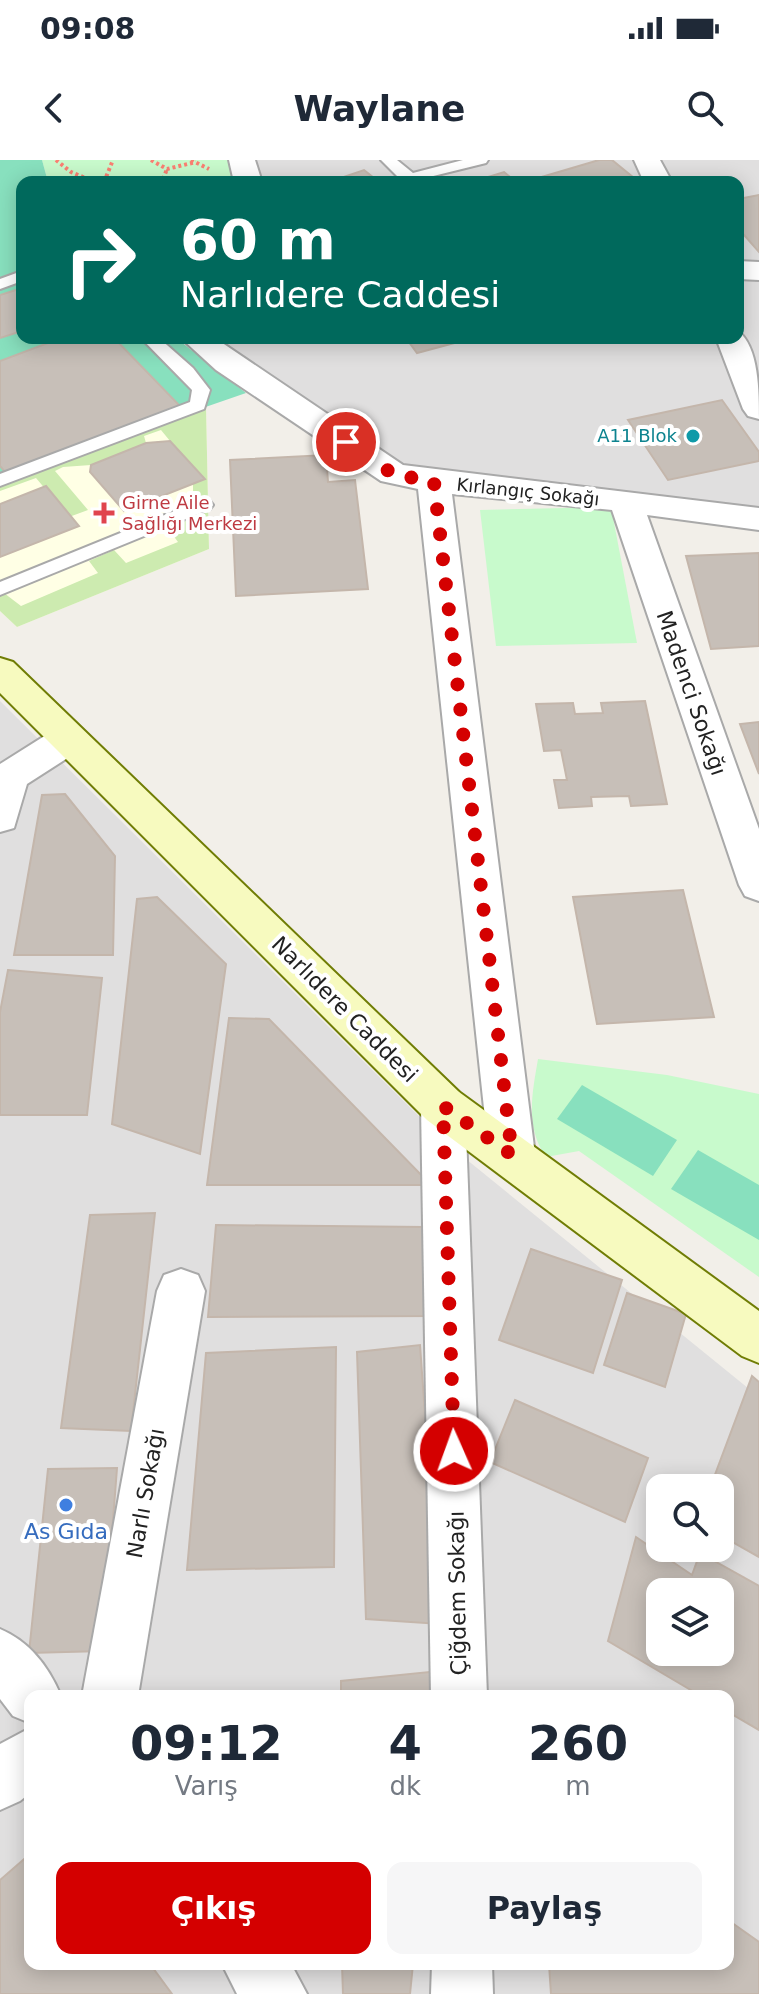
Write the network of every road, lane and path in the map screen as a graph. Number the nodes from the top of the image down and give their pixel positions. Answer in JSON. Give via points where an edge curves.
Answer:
{"nodes":[{"id":1,"x":56,"y":160,"type":"edge"},
{"id":2,"x":151,"y":160,"type":"edge"},
{"id":3,"x":388,"y":160,"type":"edge"},
{"id":4,"x":481,"y":160,"type":"edge"},
{"id":5,"x":196,"y":162,"type":"dead end"},
{"id":6,"x":167,"y":169,"type":"junction"},
{"id":7,"x":81,"y":176,"type":"edge"},
{"id":8,"x":164,"y":176,"type":"edge"},
{"id":9,"x":408,"y":176,"type":"edge"},
{"id":10,"x":417,"y":176,"type":"edge"},
{"id":11,"x":156,"y":344,"type":"edge"},
{"id":12,"x":203,"y":344,"type":"edge"},
{"id":13,"x":733,"y":344,"type":"edge"},
{"id":14,"x":759,"y":409,"type":"edge"},
{"id":15,"x":0,"y":480,"type":"edge"},
{"id":16,"x":434,"y":482,"type":"junction"},
{"id":17,"x":625,"y":501,"type":"junction"},
{"id":18,"x":204,"y":505,"type":"dead end"},
{"id":19,"x":759,"y":519,"type":"edge"},
{"id":20,"x":0,"y":589,"type":"edge"},
{"id":21,"x":0,"y":671,"type":"edge"},
{"id":22,"x":67,"y":740,"type":"junction"},
{"id":23,"x":0,"y":817,"type":"edge"},
{"id":24,"x":759,"y":885,"type":"edge"},
{"id":25,"x":443,"y":1106,"type":"junction"},
{"id":26,"x":512,"y":1155,"type":"junction"},
{"id":27,"x":181,"y":1291,"type":"dead end"},
{"id":28,"x":759,"y":1340,"type":"edge"},
{"id":29,"x":0,"y":1656,"type":"edge"},
{"id":30,"x":28,"y":1690,"type":"edge"},
{"id":31,"x":111,"y":1690,"type":"edge"},
{"id":32,"x":459,"y":1690,"type":"edge"},
{"id":33,"x":24,"y":1761,"type":"edge"},
{"id":34,"x":0,"y":1781,"type":"edge"},
{"id":35,"x":257,"y":1970,"type":"edge"},
{"id":36,"x":462,"y":1970,"type":"edge"},
{"id":37,"x":276,"y":1994,"type":"edge"},
{"id":38,"x":462,"y":1994,"type":"edge"}],
"edges":[{"from":1,"to":7,"type":"path"},
{"from":2,"to":6,"type":"path"},
{"from":3,"to":9,"type":"lane"},
{"from":4,"to":10,"type":"lane"},
{"from":5,"to":6,"type":"path"},
{"from":6,"to":8,"type":"path"},
{"from":11,"to":15,"type":"lane","via":[[201,390],[198,405]]},
{"from":12,"to":16,"type":"street","name":"Kırlangıç Sokağı","via":[[393,474]]},
{"from":13,"to":14,"type":"street"},
{"from":16,"to":17,"type":"street","name":"Kırlangıç Sokağı"},
{"from":16,"to":26,"type":"street"},
{"from":17,"to":19,"type":"street","name":"Kırlangıç Sokağı"},
{"from":17,"to":24,"type":"street","name":"Madenci Sokağı"},
{"from":18,"to":20,"type":"lane"},
{"from":21,"to":22,"type":"street","name":"Narlıdere Caddesi"},
{"from":22,"to":23,"type":"street","via":[[10,776]]},
{"from":22,"to":25,"type":"street","name":"Narlıdere Caddesi"},
{"from":25,"to":26,"type":"street","name":"Narlıdere Caddesi"},
{"from":25,"to":32,"type":"street","name":"Çiğdem Sokağı"},
{"from":26,"to":28,"type":"street","name":"Narlıdere Caddesi"},
{"from":27,"to":31,"type":"street","name":"Narlı Sokağı"},
{"from":29,"to":30,"type":"street"},
{"from":33,"to":34,"type":"street"},
{"from":35,"to":37,"type":"street"},
{"from":36,"to":38,"type":"street"}]}
